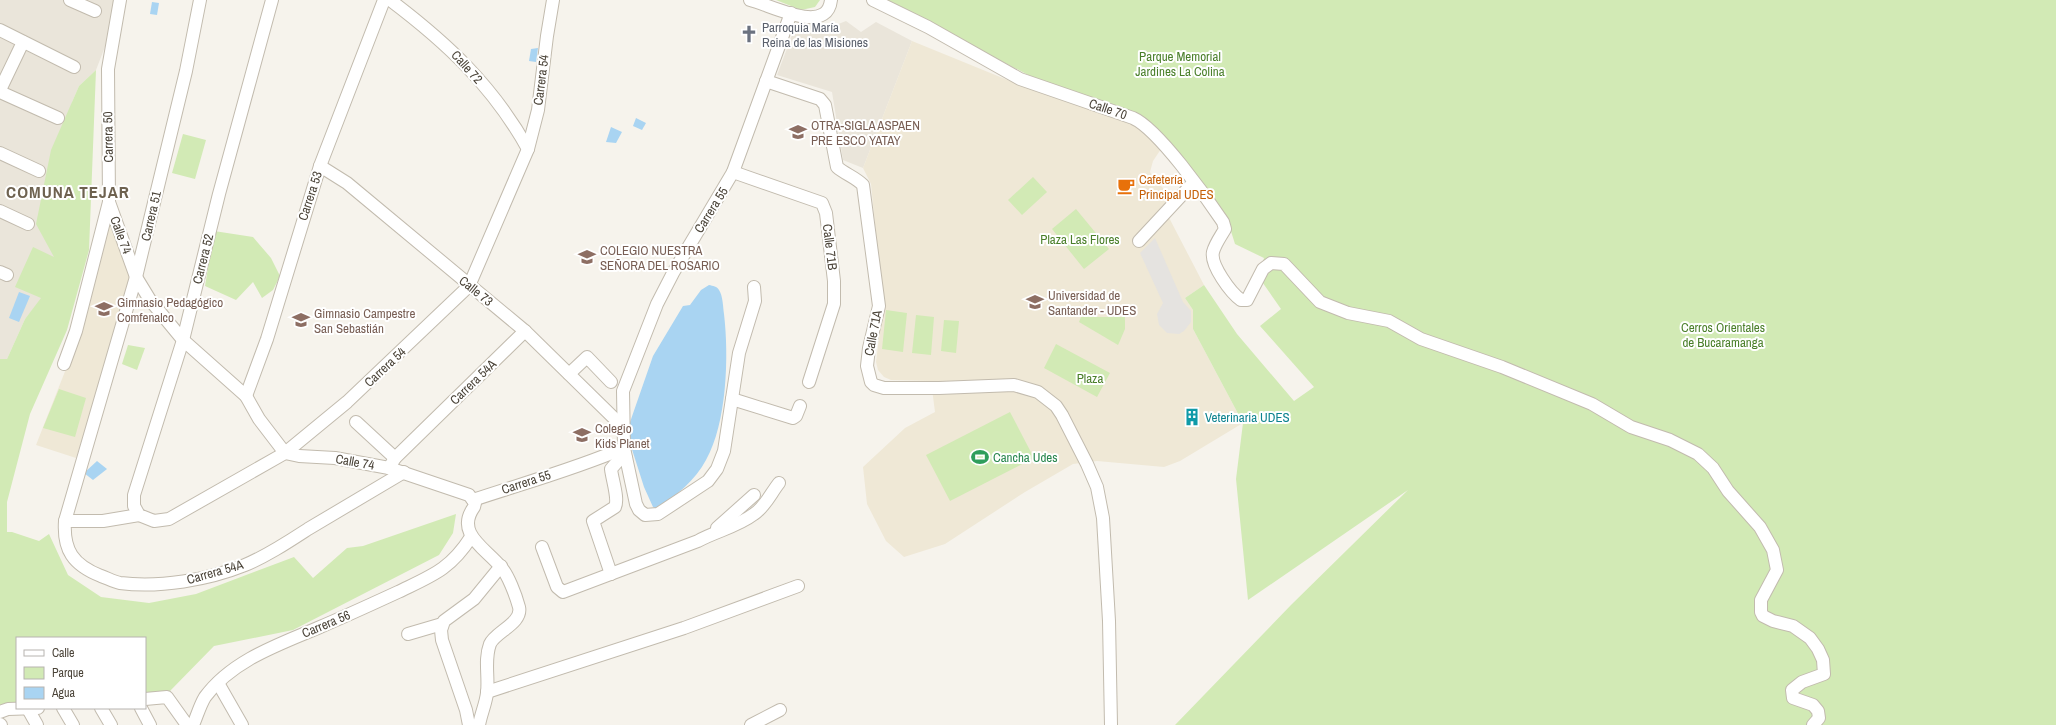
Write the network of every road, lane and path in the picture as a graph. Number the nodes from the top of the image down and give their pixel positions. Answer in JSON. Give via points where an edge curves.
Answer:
{"nodes":[{"id":1,"x":70,"y":0,"type":"edge"},
{"id":2,"x":120,"y":0,"type":"edge"},
{"id":3,"x":200,"y":0,"type":"edge"},
{"id":4,"x":272,"y":0,"type":"edge"},
{"id":5,"x":384,"y":0,"type":"edge"},
{"id":6,"x":390,"y":0,"type":"edge"},
{"id":7,"x":553,"y":0,"type":"edge"},
{"id":8,"x":750,"y":0,"type":"edge"},
{"id":9,"x":832,"y":0,"type":"edge"},
{"id":10,"x":838,"y":0,"type":"edge"},
{"id":11,"x":873,"y":0,"type":"edge"},
{"id":12,"x":826,"y":6,"type":"edge"},
{"id":13,"x":95,"y":11,"type":"dead end"},
{"id":14,"x":791,"y":13,"type":"junction"},
{"id":15,"x":0,"y":30,"type":"edge"},
{"id":16,"x":23,"y":42,"type":"junction"},
{"id":17,"x":74,"y":67,"type":"dead end"},
{"id":18,"x":766,"y":81,"type":"junction"},
{"id":19,"x":0,"y":91,"type":"edge"},
{"id":20,"x":58,"y":118,"type":"dead end"},
{"id":21,"x":528,"y":149,"type":"junction"},
{"id":22,"x":0,"y":153,"type":"edge"},
{"id":23,"x":320,"y":166,"type":"junction"},
{"id":24,"x":39,"y":171,"type":"dead end"},
{"id":25,"x":733,"y":172,"type":"junction"},
{"id":26,"x":1193,"y":183,"type":"junction"},
{"id":27,"x":109,"y":202,"type":"junction"},
{"id":28,"x":0,"y":211,"type":"edge"},
{"id":29,"x":28,"y":224,"type":"dead end"},
{"id":30,"x":1139,"y":241,"type":"dead end"},
{"id":31,"x":136,"y":277,"type":"junction"},
{"id":32,"x":469,"y":286,"type":"junction"},
{"id":33,"x":754,"y":287,"type":"dead end"},
{"id":34,"x":525,"y":331,"type":"junction"},
{"id":35,"x":183,"y":340,"type":"junction"},
{"id":36,"x":64,"y":364,"type":"dead end"},
{"id":37,"x":569,"y":374,"type":"junction"},
{"id":38,"x":611,"y":382,"type":"dead end"},
{"id":39,"x":810,"y":382,"type":"dead end"},
{"id":40,"x":246,"y":396,"type":"junction"},
{"id":41,"x":732,"y":399,"type":"junction"},
{"id":42,"x":800,"y":406,"type":"dead end"},
{"id":43,"x":356,"y":422,"type":"dead end"},
{"id":44,"x":622,"y":426,"type":"junction"},
{"id":45,"x":285,"y":453,"type":"junction"},
{"id":46,"x":626,"y":458,"type":"junction"},
{"id":47,"x":392,"y":463,"type":"junction"},
{"id":48,"x":404,"y":472,"type":"junction"},
{"id":49,"x":779,"y":482,"type":"dead end"},
{"id":50,"x":754,"y":495,"type":"dead end"},
{"id":51,"x":473,"y":500,"type":"junction"},
{"id":52,"x":139,"y":515,"type":"junction"},
{"id":53,"x":65,"y":521,"type":"junction"},
{"id":54,"x":712,"y":533,"type":"junction"},
{"id":55,"x":471,"y":537,"type":"junction"},
{"id":56,"x":542,"y":547,"type":"dead end"},
{"id":57,"x":501,"y":566,"type":"junction"},
{"id":58,"x":611,"y":574,"type":"junction"},
{"id":59,"x":798,"y":586,"type":"dead end"},
{"id":60,"x":442,"y":624,"type":"junction"},
{"id":61,"x":408,"y":634,"type":"dead end"},
{"id":62,"x":218,"y":683,"type":"junction"},
{"id":63,"x":487,"y":692,"type":"junction"},
{"id":64,"x":146,"y":699,"type":"edge"},
{"id":65,"x":16,"y":709,"type":"edge"},
{"id":66,"x":33,"y":709,"type":"edge"},
{"id":67,"x":64,"y":709,"type":"edge"},
{"id":68,"x":102,"y":709,"type":"edge"},
{"id":69,"x":142,"y":709,"type":"edge"},
{"id":70,"x":780,"y":710,"type":"dead end"},
{"id":71,"x":0,"y":712,"type":"edge"},
{"id":72,"x":37,"y":725,"type":"edge"},
{"id":73,"x":74,"y":725,"type":"edge"},
{"id":74,"x":111,"y":725,"type":"edge"},
{"id":75,"x":150,"y":725,"type":"edge"},
{"id":76,"x":187,"y":725,"type":"edge"},
{"id":77,"x":194,"y":725,"type":"edge"},
{"id":78,"x":242,"y":725,"type":"edge"},
{"id":79,"x":468,"y":725,"type":"edge"},
{"id":80,"x":479,"y":725,"type":"edge"},
{"id":81,"x":751,"y":725,"type":"edge"},
{"id":82,"x":1111,"y":725,"type":"edge"},
{"id":83,"x":1813,"y":725,"type":"edge"}],
"edges":[{"from":1,"to":13,"type":"street"},
{"from":2,"to":27,"type":"street","name":"Carrera 50","via":[[108,68]]},
{"from":3,"to":31,"type":"street","name":"Carrera 51","via":[[186,71]]},
{"from":4,"to":35,"type":"street","name":"Carrera 52","via":[[219,194]]},
{"from":5,"to":23,"type":"street","name":"Carrera 53"},
{"from":6,"to":21,"type":"street","name":"Calle 72","via":[[462,59],[512,121]]},
{"from":7,"to":21,"type":"street","name":"Carrera 54","via":[[538,110]]},
{"from":8,"to":14,"type":"street"},
{"from":9,"to":12,"type":"street"},
{"from":10,"to":12,"type":"street"},
{"from":11,"to":26,"type":"street","name":"Calle 70","via":[[928,27],[1020,79],[1142,122],[1153,132]]},
{"from":12,"to":14,"type":"street","via":[[804,17]]},
{"from":14,"to":18,"type":"street","name":"Carrera 55"},
{"from":15,"to":16,"type":"street"},
{"from":16,"to":17,"type":"street"},
{"from":16,"to":19,"type":"street"},
{"from":18,"to":25,"type":"street","name":"Carrera 55"},
{"from":18,"to":82,"type":"street","name":"Calle 71A","via":[[820,99],[825,104],[837,167],[863,185],[879,306],[867,366],[871,382],[884,388],[1014,385],[1038,392],[1056,406],[1062,415],[1097,487],[1103,518]]},
{"from":19,"to":20,"type":"street"},
{"from":21,"to":32,"type":"street","name":"Carrera 54"},
{"from":22,"to":24,"type":"street"},
{"from":23,"to":32,"type":"street","name":"Calle 73","via":[[347,183]]},
{"from":23,"to":40,"type":"street","name":"Carrera 53","via":[[267,339]]},
{"from":25,"to":39,"type":"street","name":"Calle 71B","via":[[822,203],[826,214],[834,281],[834,304]]},
{"from":25,"to":44,"type":"street","name":"Carrera 55","via":[[682,255],[657,304],[623,391]]},
{"from":26,"to":30,"type":"street"},
{"from":26,"to":83,"type":"street","name":"Calle 70","via":[[1225,226],[1213,252],[1215,266],[1230,290],[1244,301],[1247,300],[1267,264],[1284,264],[1320,302],[1348,313],[1389,321],[1420,338],[1502,367],[1592,404],[1631,427],[1670,440],[1702,457],[1760,527],[1773,550],[1777,570],[1761,600],[1763,616],[1802,631],[1821,655],[1824,674],[1795,687],[1792,694],[1793,698],[1818,711],[1819,718]]},
{"from":27,"to":31,"type":"street","name":"Calle 74"},
{"from":27,"to":36,"type":"street","name":"Carrera 50","via":[[76,331]]},
{"from":28,"to":29,"type":"street"},
{"from":31,"to":35,"type":"street","name":"Calle 74","via":[[157,310]]},
{"from":31,"to":53,"type":"street","name":"Carrera 51"},
{"from":32,"to":34,"type":"street","name":"Calle 73"},
{"from":32,"to":45,"type":"street","name":"Carrera 54","via":[[347,402]]},
{"from":33,"to":41,"type":"street","name":"Carrera 55","via":[[755,301],[739,353]]},
{"from":34,"to":37,"type":"street","name":"Calle 73"},
{"from":34,"to":47,"type":"street","name":"Carrera 54A"},
{"from":35,"to":40,"type":"street","name":"Calle 74"},
{"from":35,"to":52,"type":"street","name":"Carrera 52","via":[[134,495],[134,506]]},
{"from":37,"to":38,"type":"street","via":[[586,357]]},
{"from":37,"to":44,"type":"street","name":"Calle 73"},
{"from":40,"to":45,"type":"street","name":"Calle 74","via":[[259,419]]},
{"from":41,"to":42,"type":"street","via":[[793,418]]},
{"from":41,"to":46,"type":"street","name":"Carrera 55","via":[[724,451],[717,469],[708,481],[658,514],[645,515],[639,510]]},
{"from":43,"to":47,"type":"street"},
{"from":44,"to":46,"type":"street","name":"Carrera 55"},
{"from":45,"to":47,"type":"street","name":"Calle 74"},
{"from":45,"to":52,"type":"street","name":"Carrera 54","via":[[169,519],[154,521]]},
{"from":46,"to":51,"type":"street","name":"Carrera 55","via":[[588,463]]},
{"from":46,"to":58,"type":"street","via":[[613,465],[617,503],[593,521]]},
{"from":47,"to":48,"type":"street","name":"Calle 74"},
{"from":48,"to":51,"type":"street","name":"Calle 74","via":[[469,495]]},
{"from":48,"to":53,"type":"street","name":"Carrera 54A","via":[[245,565],[218,574],[165,585],[119,583],[91,572],[70,554],[64,536]]},
{"from":49,"to":54,"type":"street","via":[[755,514],[742,522]]},
{"from":50,"to":54,"type":"street"},
{"from":51,"to":55,"type":"street","via":[[474,507],[468,524]]},
{"from":52,"to":53,"type":"street","via":[[103,521]]},
{"from":54,"to":58,"type":"street","via":[[698,541]]},
{"from":55,"to":57,"type":"street"},
{"from":55,"to":62,"type":"street","name":"Carrera 56","via":[[461,554],[438,573],[261,653]]},
{"from":56,"to":58,"type":"street","via":[[559,590],[563,592]]},
{"from":57,"to":60,"type":"street","via":[[474,599]]},
{"from":57,"to":63,"type":"street","via":[[519,613],[490,644]]},
{"from":59,"to":63,"type":"street","via":[[684,628]]},
{"from":60,"to":61,"type":"street"},
{"from":60,"to":79,"type":"street","via":[[442,640],[466,710]]},
{"from":62,"to":77,"type":"street","name":"Carrera 56","via":[[205,698]]},
{"from":62,"to":78,"type":"street"},
{"from":63,"to":80,"type":"street"},
{"from":64,"to":76,"type":"street","via":[[167,697]]},
{"from":65,"to":71,"type":"street"},
{"from":66,"to":72,"type":"street"},
{"from":67,"to":73,"type":"street"},
{"from":68,"to":74,"type":"street"},
{"from":69,"to":75,"type":"street"},
{"from":70,"to":81,"type":"street"}]}
